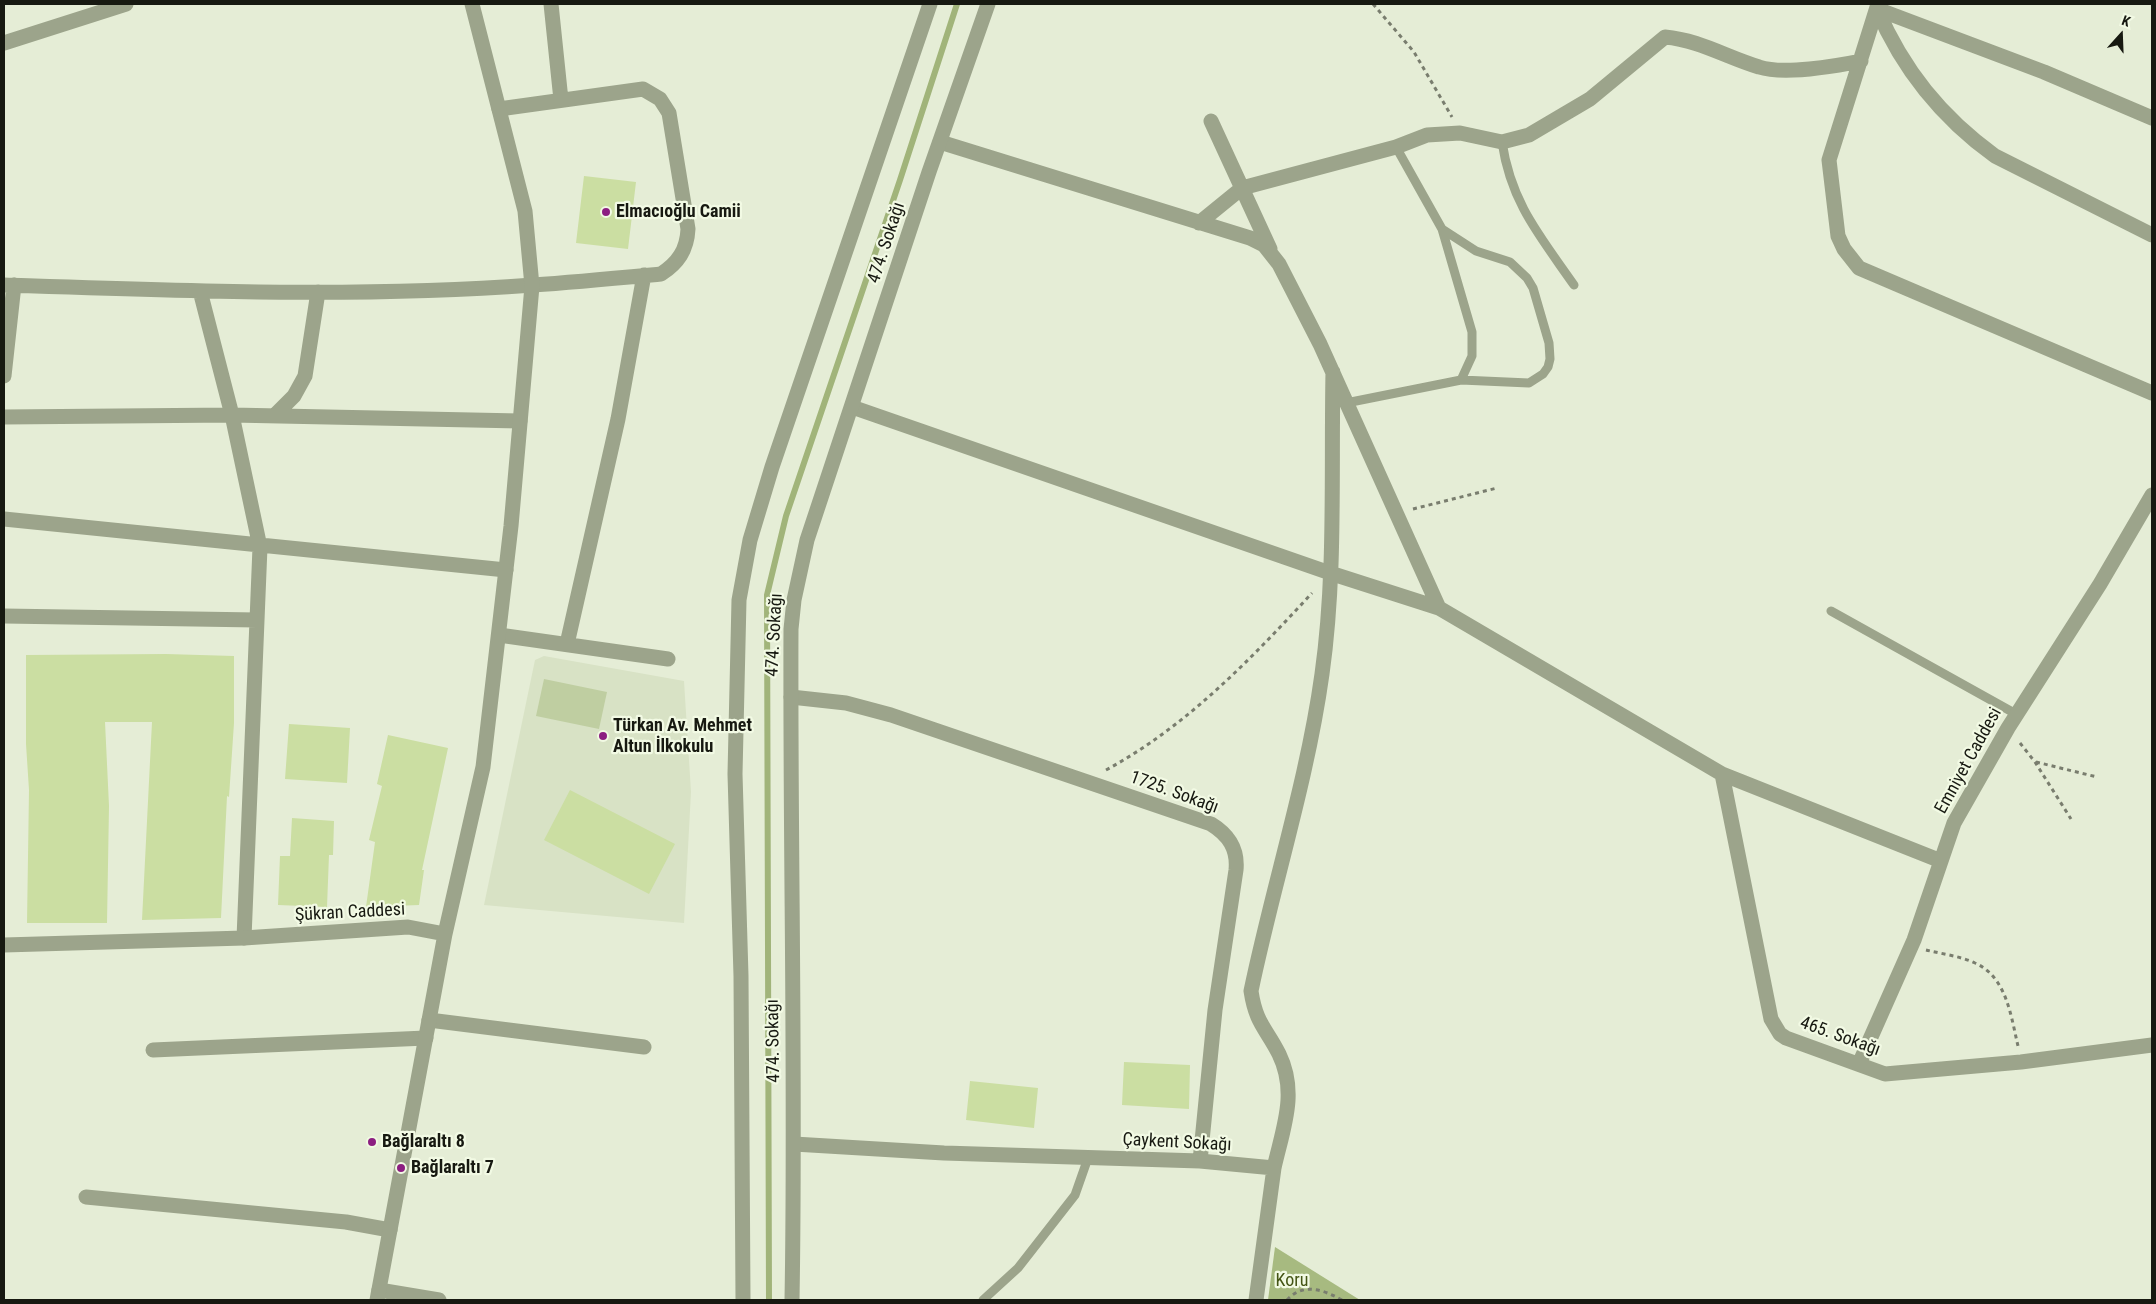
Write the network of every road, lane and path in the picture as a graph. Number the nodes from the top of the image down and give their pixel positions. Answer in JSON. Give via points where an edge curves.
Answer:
{"nodes":[{"id":1,"x":126,"y":4,"type":"edge"},
{"id":2,"x":472,"y":4,"type":"edge"},
{"id":3,"x":551,"y":4,"type":"edge"},
{"id":4,"x":930,"y":4,"type":"edge"},
{"id":5,"x":988,"y":4,"type":"edge"},
{"id":6,"x":1373,"y":4,"type":"edge"},
{"id":7,"x":1877,"y":6,"type":"edge"},
{"id":8,"x":4,"y":43,"type":"edge"},
{"id":9,"x":1861,"y":61,"type":"junction"},
{"id":10,"x":561,"y":100,"type":"junction"},
{"id":11,"x":498,"y":109,"type":"junction"},
{"id":12,"x":2152,"y":118,"type":"edge"},
{"id":13,"x":1211,"y":121,"type":"dead end"},
{"id":14,"x":1460,"y":133,"type":"junction"},
{"id":15,"x":940,"y":142,"type":"junction"},
{"id":16,"x":1502,"y":142,"type":"junction"},
{"id":17,"x":1396,"y":147,"type":"junction"},
{"id":18,"x":1242,"y":188,"type":"junction"},
{"id":19,"x":1200,"y":223,"type":"junction"},
{"id":20,"x":1442,"y":229,"type":"junction"},
{"id":21,"x":2152,"y":235,"type":"edge"},
{"id":22,"x":1272,"y":254,"type":"junction"},
{"id":23,"x":644,"y":276,"type":"junction"},
{"id":24,"x":9,"y":285,"type":"edge"},
{"id":25,"x":1574,"y":285,"type":"dead end"},
{"id":26,"x":532,"y":286,"type":"junction"},
{"id":27,"x":200,"y":291,"type":"junction"},
{"id":28,"x":318,"y":292,"type":"junction"},
{"id":29,"x":1333,"y":372,"type":"junction"},
{"id":30,"x":4,"y":376,"type":"edge"},
{"id":31,"x":1461,"y":380,"type":"junction"},
{"id":32,"x":2152,"y":393,"type":"edge"},
{"id":33,"x":1346,"y":403,"type":"junction"},
{"id":34,"x":852,"y":407,"type":"junction"},
{"id":35,"x":232,"y":415,"type":"junction"},
{"id":36,"x":274,"y":416,"type":"junction"},
{"id":37,"x":4,"y":417,"type":"edge"},
{"id":38,"x":520,"y":421,"type":"junction"},
{"id":39,"x":1497,"y":488,"type":"dead end"},
{"id":40,"x":2151,"y":502,"type":"edge"},
{"id":41,"x":1396,"y":513,"type":"junction"},
{"id":42,"x":4,"y":519,"type":"edge"},
{"id":43,"x":260,"y":546,"type":"junction"},
{"id":44,"x":506,"y":570,"type":"junction"},
{"id":45,"x":1330,"y":573,"type":"junction"},
{"id":46,"x":1439,"y":608,"type":"junction"},
{"id":47,"x":1831,"y":611,"type":"dead end"},
{"id":48,"x":4,"y":616,"type":"edge"},
{"id":49,"x":257,"y":620,"type":"junction"},
{"id":50,"x":499,"y":635,"type":"junction"},
{"id":51,"x":567,"y":644,"type":"junction"},
{"id":52,"x":668,"y":659,"type":"dead end"},
{"id":53,"x":790,"y":697,"type":"junction"},
{"id":54,"x":2016,"y":714,"type":"junction"},
{"id":55,"x":2008,"y":728,"type":"junction"},
{"id":56,"x":2035,"y":762,"type":"junction"},
{"id":57,"x":1722,"y":774,"type":"junction"},
{"id":58,"x":2097,"y":777,"type":"dead end"},
{"id":59,"x":1086,"y":781,"type":"junction"},
{"id":60,"x":2071,"y":819,"type":"dead end"},
{"id":61,"x":1941,"y":861,"type":"junction"},
{"id":62,"x":445,"y":934,"type":"junction"},
{"id":63,"x":244,"y":938,"type":"junction"},
{"id":64,"x":4,"y":945,"type":"edge"},
{"id":65,"x":1911,"y":946,"type":"junction"},
{"id":66,"x":429,"y":1020,"type":"junction"},
{"id":67,"x":426,"y":1038,"type":"junction"},
{"id":68,"x":2152,"y":1045,"type":"edge"},
{"id":69,"x":644,"y":1047,"type":"dead end"},
{"id":70,"x":153,"y":1050,"type":"dead end"},
{"id":71,"x":2021,"y":1062,"type":"junction"},
{"id":72,"x":1858,"y":1064,"type":"junction"},
{"id":73,"x":794,"y":1144,"type":"junction"},
{"id":74,"x":1088,"y":1158,"type":"junction"},
{"id":75,"x":1200,"y":1161,"type":"junction"},
{"id":76,"x":1274,"y":1168,"type":"junction"},
{"id":77,"x":86,"y":1197,"type":"dead end"},
{"id":78,"x":390,"y":1230,"type":"junction"},
{"id":79,"x":378,"y":1295,"type":"edge"},
{"id":80,"x":439,"y":1300,"type":"edge"},
{"id":81,"x":743,"y":1300,"type":"edge"},
{"id":82,"x":792,"y":1300,"type":"edge"},
{"id":83,"x":983,"y":1300,"type":"edge"},
{"id":84,"x":1256,"y":1300,"type":"edge"},
{"id":85,"x":1287,"y":1300,"type":"edge"},
{"id":86,"x":1342,"y":1300,"type":"edge"}],
"edges":[{"from":1,"to":8,"type":"street"},
{"from":2,"to":11,"type":"street"},
{"from":3,"to":10,"type":"street"},
{"from":4,"to":81,"type":"street","name":"474. Sokağı","via":[[772,466],[741,581],[735,774],[741,976]]},
{"from":5,"to":15,"type":"street","name":"474. Sokağı"},
{"from":6,"to":14,"type":"path","via":[[1414,52]]},
{"from":7,"to":9,"type":"street"},
{"from":7,"to":12,"type":"street"},
{"from":7,"to":21,"type":"street","via":[[1898,53],[1920,86],[1975,142],[1995,156]]},
{"from":9,"to":16,"type":"street","via":[[1802,69],[1760,68],[1697,42],[1664,37],[1590,99],[1529,135]]},
{"from":9,"to":32,"type":"street","via":[[1828,160],[1838,236],[1850,259],[1859,268]]},
{"from":10,"to":11,"type":"street"},
{"from":10,"to":23,"type":"street","via":[[643,89],[660,99],[669,113],[687,238],[682,254],[669,269],[661,274]]},
{"from":11,"to":26,"type":"street","via":[[525,211]]},
{"from":13,"to":18,"type":"street"},
{"from":14,"to":16,"type":"street"},
{"from":14,"to":17,"type":"street","via":[[1427,135]]},
{"from":15,"to":19,"type":"street"},
{"from":15,"to":34,"type":"street","name":"474. Sokağı"},
{"from":16,"to":25,"type":"lane","via":[[1517,200]]},
{"from":17,"to":18,"type":"street"},
{"from":17,"to":20,"type":"lane"},
{"from":18,"to":19,"type":"street"},
{"from":18,"to":22,"type":"street"},
{"from":19,"to":22,"type":"street","via":[[1257,241]]},
{"from":20,"to":31,"type":"lane","via":[[1472,338],[1472,356]]},
{"from":20,"to":31,"type":"lane","via":[[1476,251],[1510,262],[1527,278],[1533,288],[1550,351],[1548,367],[1530,383]]},
{"from":22,"to":29,"type":"street"},
{"from":23,"to":26,"type":"street"},
{"from":23,"to":51,"type":"street","via":[[618,418]]},
{"from":24,"to":27,"type":"street"},
{"from":24,"to":30,"type":"street"},
{"from":26,"to":28,"type":"street"},
{"from":26,"to":38,"type":"street"},
{"from":27,"to":28,"type":"street"},
{"from":27,"to":35,"type":"street"},
{"from":28,"to":36,"type":"street","via":[[306,376],[294,396]]},
{"from":29,"to":33,"type":"street"},
{"from":29,"to":45,"type":"street"},
{"from":31,"to":33,"type":"lane"},
{"from":33,"to":41,"type":"street"},
{"from":34,"to":45,"type":"street"},
{"from":34,"to":53,"type":"street","name":"474. Sokağı","via":[[799,572],[791,629]]},
{"from":35,"to":36,"type":"street"},
{"from":35,"to":37,"type":"street"},
{"from":35,"to":43,"type":"street"},
{"from":36,"to":38,"type":"street"},
{"from":38,"to":44,"type":"street"},
{"from":39,"to":41,"type":"path"},
{"from":40,"to":54,"type":"street","name":"Emniyet Caddesi"},
{"from":41,"to":46,"type":"street"},
{"from":42,"to":43,"type":"street"},
{"from":43,"to":44,"type":"street"},
{"from":43,"to":49,"type":"street"},
{"from":44,"to":50,"type":"street"},
{"from":45,"to":46,"type":"street"},
{"from":45,"to":59,"type":"path","via":[[1201,705],[1149,744]]},
{"from":45,"to":76,"type":"street","via":[[1326,640],[1313,728],[1251,991],[1257,1019],[1284,1065],[1290,1096]]},
{"from":46,"to":57,"type":"street"},
{"from":47,"to":54,"type":"lane"},
{"from":48,"to":49,"type":"street"},
{"from":49,"to":63,"type":"street"},
{"from":50,"to":51,"type":"street"},
{"from":50,"to":62,"type":"street","via":[[483,767]]},
{"from":51,"to":52,"type":"street"},
{"from":53,"to":59,"type":"street","name":"1725. Sokağı","via":[[818,698],[868,708]]},
{"from":53,"to":73,"type":"street","name":"474. Sokağı"},
{"from":54,"to":55,"type":"street","name":"Emniyet Caddesi"},
{"from":55,"to":56,"type":"path"},
{"from":55,"to":61,"type":"street","name":"Emniyet Caddesi","via":[[1954,823]]},
{"from":56,"to":58,"type":"path"},
{"from":56,"to":60,"type":"path"},
{"from":57,"to":61,"type":"street"},
{"from":57,"to":72,"type":"street","name":"465. Sokağı","via":[[1772,1019],[1780,1034],[1792,1041]]},
{"from":59,"to":75,"type":"street","name":"1725. Sokağı","via":[[1211,824],[1227,836],[1236,853],[1215,1010]]},
{"from":61,"to":65,"type":"street","name":"Emniyet Caddesi"},
{"from":62,"to":63,"type":"street","name":"Şükran Caddesi","via":[[408,927]]},
{"from":62,"to":66,"type":"street"},
{"from":63,"to":64,"type":"street","name":"Şükran Caddesi"},
{"from":65,"to":71,"type":"path","via":[[1973,962],[1990,972],[2003,990]]},
{"from":65,"to":72,"type":"street","name":"Emniyet Caddesi"},
{"from":66,"to":67,"type":"street"},
{"from":66,"to":69,"type":"street"},
{"from":67,"to":70,"type":"street"},
{"from":67,"to":78,"type":"street"},
{"from":68,"to":71,"type":"street","name":"465. Sokağı"},
{"from":71,"to":72,"type":"street","name":"465. Sokağı","via":[[1886,1074]]},
{"from":73,"to":74,"type":"street","name":"Çaykent Sokağı"},
{"from":73,"to":82,"type":"street","name":"474. Sokağı"},
{"from":74,"to":75,"type":"street","name":"Çaykent Sokağı"},
{"from":74,"to":83,"type":"lane","via":[[1075,1195],[1018,1268]]},
{"from":75,"to":76,"type":"street","name":"Çaykent Sokağı"},
{"from":76,"to":84,"type":"street"},
{"from":77,"to":78,"type":"street","via":[[346,1222]]},
{"from":78,"to":79,"type":"street"},
{"from":79,"to":80,"type":"street"},
{"from":85,"to":86,"type":"path","via":[[1298,1292],[1317,1289]]}]}
